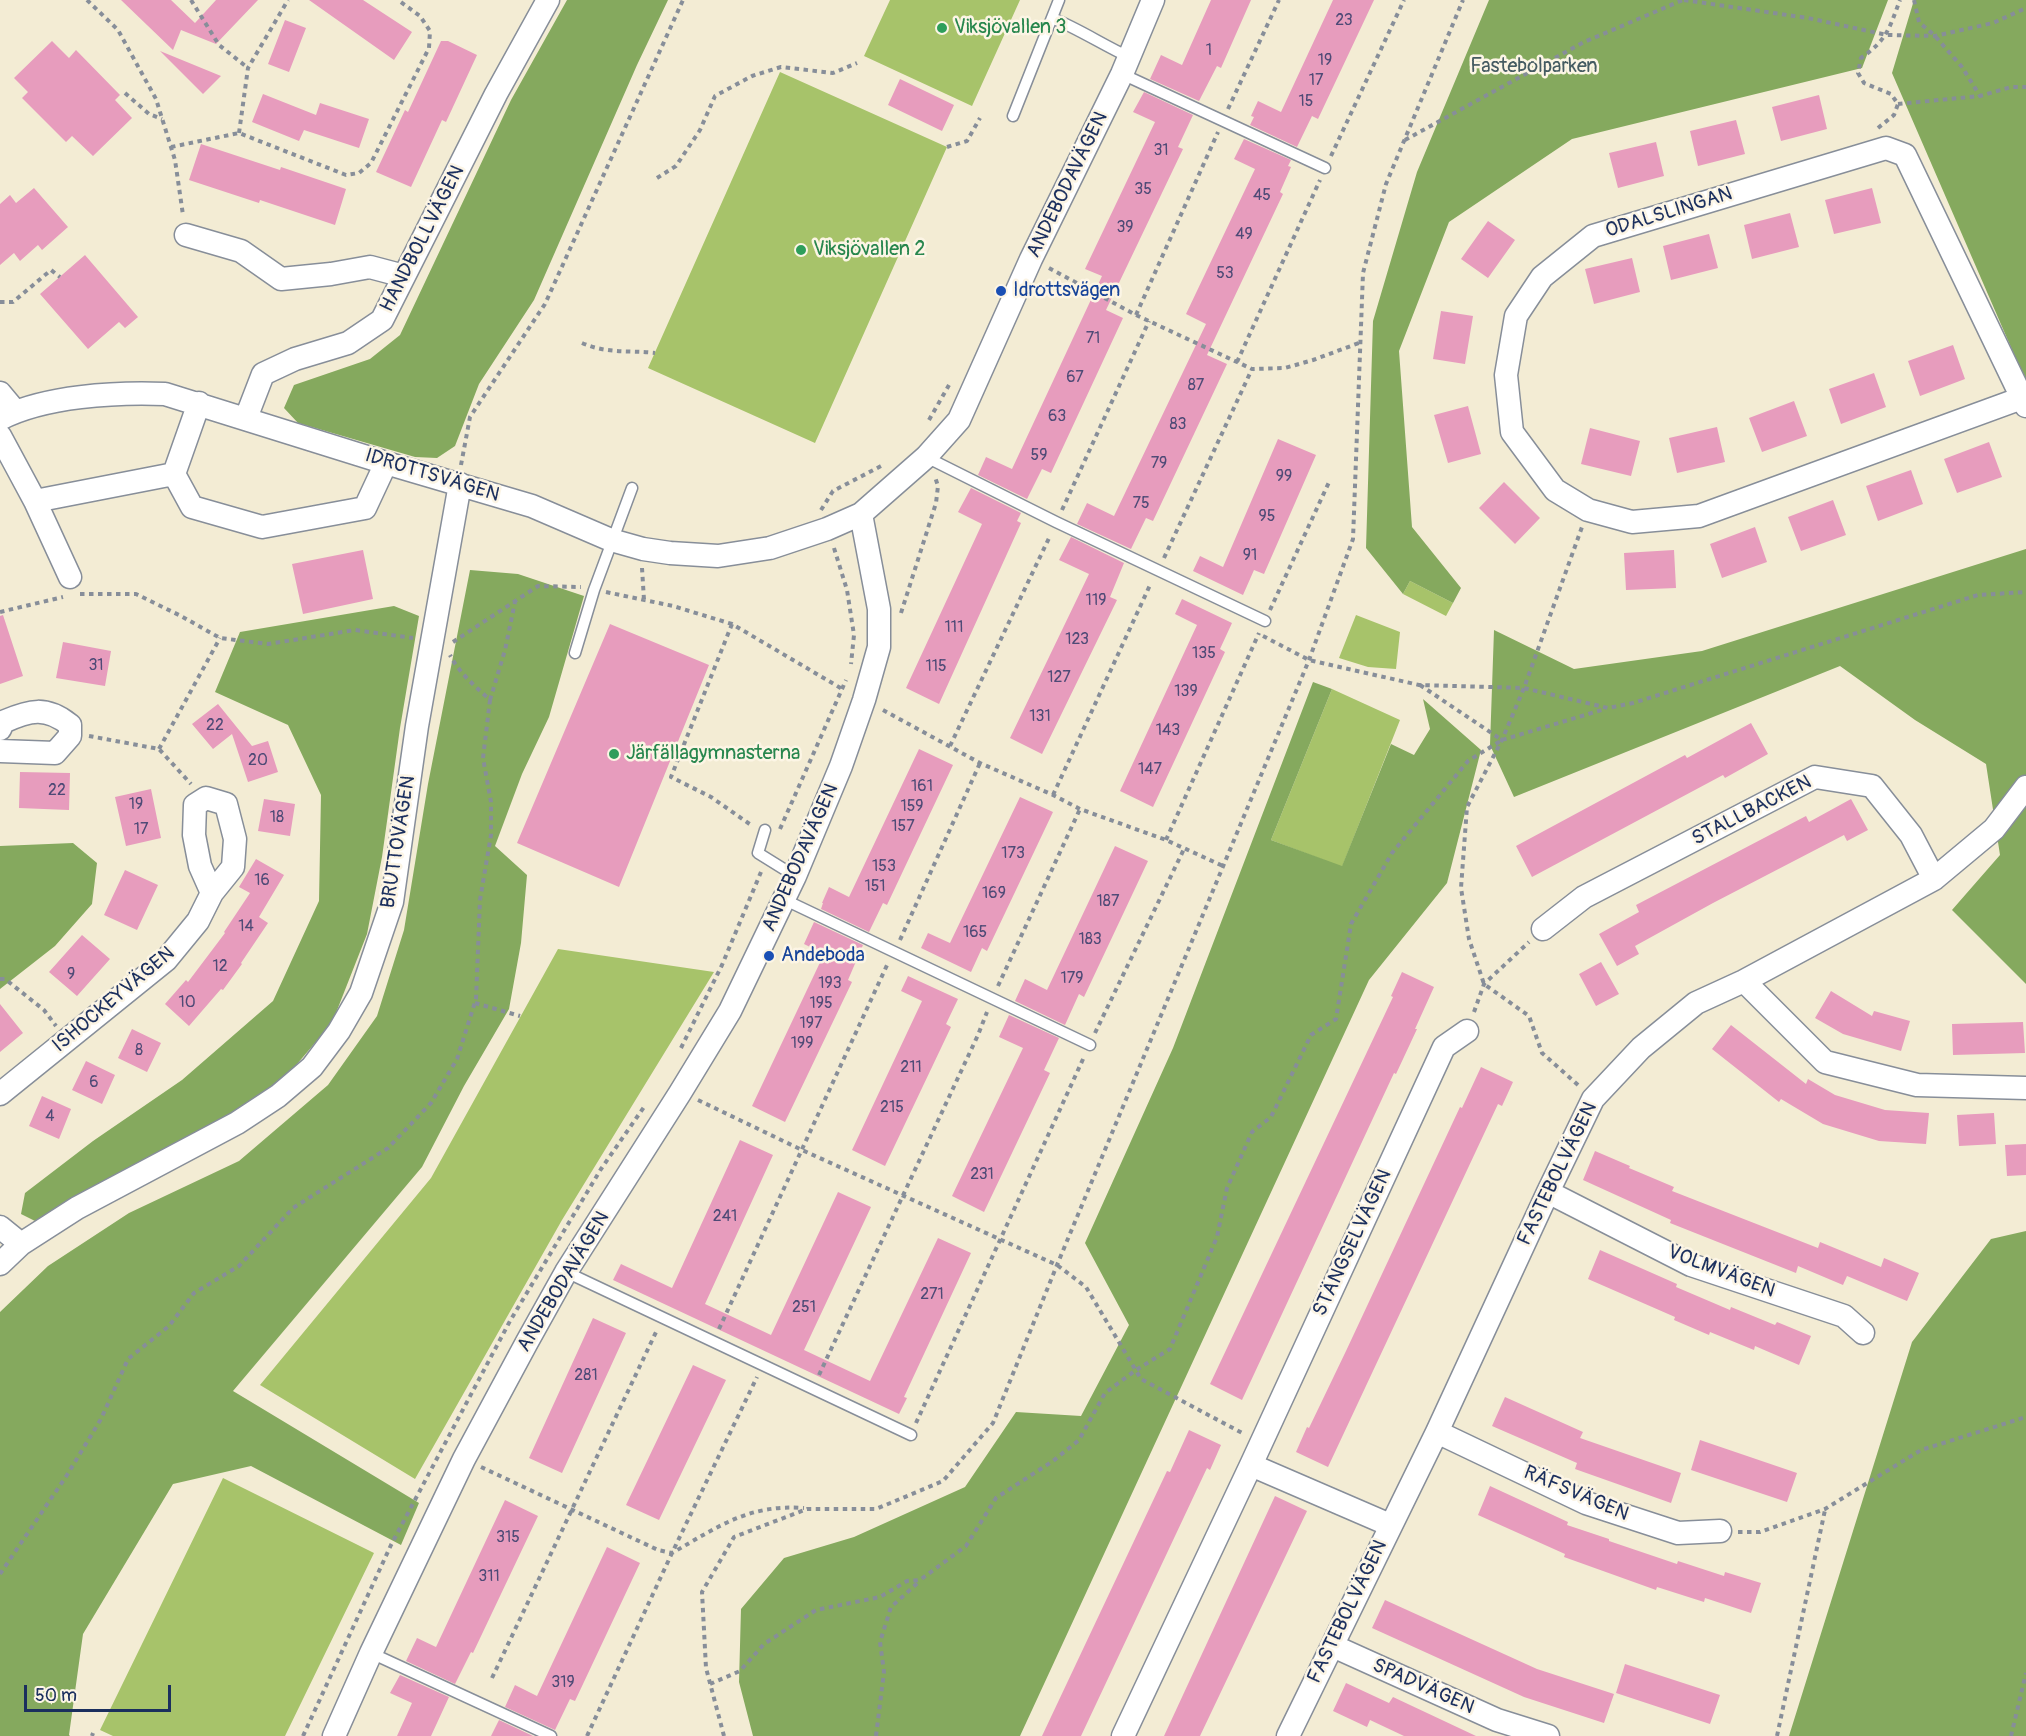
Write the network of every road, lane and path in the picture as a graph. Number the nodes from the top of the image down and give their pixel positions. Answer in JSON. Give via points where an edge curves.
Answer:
{"nodes":[{"id":1,"x":87,"y":0,"type":"edge"},
{"id":2,"x":191,"y":0,"type":"edge"},
{"id":3,"x":288,"y":0,"type":"edge"},
{"id":4,"x":398,"y":0,"type":"edge"},
{"id":5,"x":548,"y":0,"type":"edge"},
{"id":6,"x":682,"y":0,"type":"edge"},
{"id":7,"x":1059,"y":0,"type":"edge"},
{"id":8,"x":1153,"y":0,"type":"edge"},
{"id":9,"x":1279,"y":0,"type":"edge"},
{"id":10,"x":1463,"y":0,"type":"edge"},
{"id":11,"x":1684,"y":0,"type":"edge"},
{"id":12,"x":1900,"y":0,"type":"edge"},
{"id":13,"x":1914,"y":0,"type":"edge"},
{"id":14,"x":2026,"y":8,"type":"edge"},
{"id":15,"x":1052,"y":18,"type":"junction"},
{"id":16,"x":1887,"y":35,"type":"junction"},
{"id":17,"x":1935,"y":36,"type":"junction"},
{"id":18,"x":857,"y":63,"type":"dead end"},
{"id":19,"x":1126,"y":65,"type":"junction"},
{"id":20,"x":248,"y":68,"type":"junction"},
{"id":21,"x":2026,"y":87,"type":"edge"},
{"id":22,"x":125,"y":93,"type":"dead end"},
{"id":23,"x":1980,"y":96,"type":"junction"},
{"id":24,"x":1898,"y":104,"type":"junction"},
{"id":25,"x":1013,"y":116,"type":"dead end"},
{"id":26,"x":980,"y":118,"type":"dead end"},
{"id":27,"x":163,"y":119,"type":"junction"},
{"id":28,"x":1222,"y":121,"type":"junction"},
{"id":29,"x":239,"y":133,"type":"junction"},
{"id":30,"x":1405,"y":140,"type":"junction"},
{"id":31,"x":171,"y":147,"type":"junction"},
{"id":32,"x":947,"y":147,"type":"dead end"},
{"id":33,"x":1886,"y":148,"type":"junction"},
{"id":34,"x":1325,"y":168,"type":"dead end"},
{"id":35,"x":657,"y":178,"type":"dead end"},
{"id":36,"x":186,"y":235,"type":"joint"},
{"id":37,"x":1031,"y":259,"type":"junction"},
{"id":38,"x":404,"y":276,"type":"junction"},
{"id":39,"x":60,"y":277,"type":"dead end"},
{"id":40,"x":0,"y":302,"type":"edge"},
{"id":41,"x":1136,"y":315,"type":"junction"},
{"id":42,"x":1149,"y":321,"type":"junction"},
{"id":43,"x":582,"y":343,"type":"dead end"},
{"id":44,"x":1359,"y":343,"type":"junction"},
{"id":45,"x":655,"y":352,"type":"dead end"},
{"id":46,"x":1252,"y":369,"type":"junction"},
{"id":47,"x":950,"y":384,"type":"dead end"},
{"id":48,"x":0,"y":393,"type":"edge"},
{"id":49,"x":2024,"y":402,"type":"edge"},
{"id":50,"x":199,"y":403,"type":"junction"},
{"id":51,"x":7,"y":415,"type":"edge"},
{"id":52,"x":246,"y":418,"type":"junction"},
{"id":53,"x":926,"y":424,"type":"dead end"},
{"id":54,"x":0,"y":436,"type":"edge"},
{"id":55,"x":926,"y":458,"type":"junction"},
{"id":56,"x":887,"y":462,"type":"dead end"},
{"id":57,"x":386,"y":463,"type":"junction"},
{"id":58,"x":464,"y":472,"type":"junction"},
{"id":59,"x":174,"y":474,"type":"junction"},
{"id":60,"x":1330,"y":480,"type":"dead end"},
{"id":61,"x":632,"y":488,"type":"dead end"},
{"id":62,"x":35,"y":501,"type":"junction"},
{"id":63,"x":1588,"y":510,"type":"junction"},
{"id":64,"x":861,"y":514,"type":"junction"},
{"id":65,"x":1056,"y":522,"type":"junction"},
{"id":66,"x":827,"y":529,"type":"junction"},
{"id":67,"x":612,"y":540,"type":"junction"},
{"id":68,"x":1157,"y":571,"type":"junction"},
{"id":69,"x":70,"y":589,"type":"junction"},
{"id":70,"x":594,"y":590,"type":"junction"},
{"id":71,"x":2026,"y":592,"type":"edge"},
{"id":72,"x":515,"y":601,"type":"junction"},
{"id":73,"x":0,"y":612,"type":"edge"},
{"id":74,"x":1265,"y":621,"type":"junction"},
{"id":75,"x":897,"y":623,"type":"dead end"},
{"id":76,"x":732,"y":624,"type":"junction"},
{"id":77,"x":1259,"y":634,"type":"junction"},
{"id":78,"x":219,"y":638,"type":"junction"},
{"id":79,"x":438,"y":643,"type":"junction"},
{"id":80,"x":575,"y":653,"type":"dead end"},
{"id":81,"x":1309,"y":660,"type":"junction"},
{"id":82,"x":1419,"y":685,"type":"junction"},
{"id":83,"x":1524,"y":688,"type":"junction"},
{"id":84,"x":843,"y":689,"type":"junction"},
{"id":85,"x":490,"y":700,"type":"junction"},
{"id":86,"x":864,"y":700,"type":"junction"},
{"id":87,"x":1608,"y":708,"type":"junction"},
{"id":88,"x":0,"y":729,"type":"edge"},
{"id":89,"x":70,"y":736,"type":"junction"},
{"id":90,"x":1502,"y":740,"type":"junction"},
{"id":91,"x":950,"y":746,"type":"junction"},
{"id":92,"x":159,"y":749,"type":"junction"},
{"id":93,"x":0,"y":751,"type":"edge"},
{"id":94,"x":980,"y":764,"type":"junction"},
{"id":95,"x":2026,"y":787,"type":"edge"},
{"id":96,"x":1053,"y":795,"type":"junction"},
{"id":97,"x":207,"y":798,"type":"junction"},
{"id":98,"x":1080,"y":809,"type":"junction"},
{"id":99,"x":765,"y":831,"type":"junction"},
{"id":100,"x":1166,"y":840,"type":"junction"},
{"id":101,"x":1184,"y":849,"type":"junction"},
{"id":102,"x":767,"y":859,"type":"junction"},
{"id":103,"x":1223,"y":867,"type":"junction"},
{"id":104,"x":795,"y":876,"type":"junction"},
{"id":105,"x":1934,"y":879,"type":"junction"},
{"id":106,"x":212,"y":893,"type":"junction"},
{"id":107,"x":783,"y":899,"type":"junction"},
{"id":108,"x":1542,"y":929,"type":"joint"},
{"id":109,"x":893,"y":951,"type":"junction"},
{"id":110,"x":0,"y":979,"type":"edge"},
{"id":111,"x":1744,"y":981,"type":"junction"},
{"id":112,"x":1484,"y":984,"type":"junction"},
{"id":113,"x":992,"y":998,"type":"junction"},
{"id":114,"x":475,"y":1003,"type":"junction"},
{"id":115,"x":520,"y":1016,"type":"dead end"},
{"id":116,"x":1467,"y":1030,"type":"joint"},
{"id":117,"x":67,"y":1040,"type":"junction"},
{"id":118,"x":1090,"y":1045,"type":"junction"},
{"id":119,"x":676,"y":1057,"type":"dead end"},
{"id":120,"x":2026,"y":1089,"type":"edge"},
{"id":121,"x":680,"y":1093,"type":"junction"},
{"id":122,"x":0,"y":1094,"type":"edge"},
{"id":123,"x":1593,"y":1099,"type":"junction"},
{"id":124,"x":649,"y":1100,"type":"dead end"},
{"id":125,"x":802,"y":1150,"type":"junction"},
{"id":126,"x":1548,"y":1191,"type":"junction"},
{"id":127,"x":902,"y":1195,"type":"junction"},
{"id":128,"x":0,"y":1227,"type":"edge"},
{"id":129,"x":1002,"y":1240,"type":"junction"},
{"id":130,"x":21,"y":1244,"type":"junction"},
{"id":131,"x":0,"y":1264,"type":"edge"},
{"id":132,"x":1057,"y":1264,"type":"junction"},
{"id":133,"x":566,"y":1272,"type":"junction"},
{"id":134,"x":657,"y":1330,"type":"dead end"},
{"id":135,"x":1863,"y":1333,"type":"dead end"},
{"id":136,"x":713,"y":1342,"type":"junction"},
{"id":137,"x":762,"y":1366,"type":"junction"},
{"id":138,"x":1136,"y":1370,"type":"junction"},
{"id":139,"x":812,"y":1390,"type":"junction"},
{"id":140,"x":2026,"y":1417,"type":"edge"},
{"id":141,"x":1437,"y":1432,"type":"junction"},
{"id":142,"x":911,"y":1435,"type":"joint"},
{"id":143,"x":1261,"y":1443,"type":"junction"},
{"id":144,"x":442,"y":1449,"type":"junction"},
{"id":145,"x":464,"y":1459,"type":"junction"},
{"id":146,"x":1251,"y":1465,"type":"junction"},
{"id":147,"x":571,"y":1508,"type":"junction"},
{"id":148,"x":807,"y":1509,"type":"junction"},
{"id":149,"x":1825,"y":1509,"type":"junction"},
{"id":150,"x":1390,"y":1525,"type":"junction"},
{"id":151,"x":1720,"y":1531,"type":"joint"},
{"id":152,"x":672,"y":1553,"type":"junction"},
{"id":153,"x":0,"y":1574,"type":"edge"},
{"id":154,"x":920,"y":1580,"type":"junction"},
{"id":155,"x":1333,"y":1646,"type":"junction"},
{"id":156,"x":371,"y":1653,"type":"junction"},
{"id":157,"x":2026,"y":1673,"type":"edge"},
{"id":158,"x":492,"y":1678,"type":"dead end"},
{"id":159,"x":710,"y":1684,"type":"junction"},
{"id":160,"x":303,"y":1736,"type":"edge"},
{"id":161,"x":334,"y":1736,"type":"edge"},
{"id":162,"x":551,"y":1736,"type":"edge"},
{"id":163,"x":587,"y":1736,"type":"edge"},
{"id":164,"x":724,"y":1736,"type":"edge"},
{"id":165,"x":876,"y":1736,"type":"edge"},
{"id":166,"x":1123,"y":1736,"type":"edge"},
{"id":167,"x":1288,"y":1736,"type":"edge"},
{"id":168,"x":1548,"y":1736,"type":"edge"},
{"id":169,"x":1777,"y":1736,"type":"edge"},
{"id":170,"x":2011,"y":1736,"type":"edge"}],
"edges":[{"from":1,"to":27,"type":"path","via":[[118,30]]},
{"from":2,"to":20,"type":"path","via":[[219,45]]},
{"from":3,"to":20,"type":"path"},
{"from":4,"to":29,"type":"path","via":[[420,16],[430,31],[429,48],[371,163],[359,173],[346,175]]},
{"from":5,"to":38,"type":"street","name":"HANDBOLLVÄGEN"},
{"from":6,"to":58,"type":"path","via":[[545,304],[470,417]]},
{"from":7,"to":15,"type":"lane"},
{"from":8,"to":19,"type":"street","name":"ANDEBODAVÄGEN"},
{"from":9,"to":28,"type":"path"},
{"from":10,"to":30,"type":"path"},
{"from":11,"to":16,"type":"path","via":[[1808,18]]},
{"from":11,"to":30,"type":"path","via":[[1584,42]]},
{"from":12,"to":16,"type":"path"},
{"from":13,"to":17,"type":"path","via":[[1919,22]]},
{"from":14,"to":17,"type":"path","via":[[1993,23]]},
{"from":15,"to":19,"type":"lane","via":[[1110,48]]},
{"from":15,"to":25,"type":"lane"},
{"from":16,"to":17,"type":"path"},
{"from":16,"to":24,"type":"path","via":[[1861,58],[1858,73],[1864,83],[1891,94]]},
{"from":17,"to":23,"type":"path"},
{"from":18,"to":35,"type":"path","via":[[833,73],[782,67],[753,76],[715,96],[700,130],[676,166]]},
{"from":19,"to":28,"type":"lane"},
{"from":19,"to":37,"type":"street","name":"ANDEBODAVÄGEN"},
{"from":20,"to":29,"type":"path"},
{"from":21,"to":23,"type":"path","via":[[2010,87]]},
{"from":22,"to":27,"type":"path","via":[[149,114]]},
{"from":23,"to":24,"type":"path"},
{"from":24,"to":33,"type":"path","via":[[1894,115],[1877,129]]},
{"from":26,"to":32,"type":"path","via":[[967,141]]},
{"from":27,"to":31,"type":"path"},
{"from":28,"to":34,"type":"lane"},
{"from":28,"to":41,"type":"path"},
{"from":29,"to":31,"type":"path"},
{"from":30,"to":44,"type":"path","via":[[1386,184],[1363,273]]},
{"from":31,"to":36,"type":"path"},
{"from":33,"to":49,"type":"street","name":"ODALSLINGAN","via":[[1905,155]]},
{"from":33,"to":63,"type":"street","name":"ODALSLINGAN","via":[[1593,236],[1542,277],[1516,316],[1506,375],[1512,432],[1555,490]]},
{"from":36,"to":38,"type":"street","via":[[241,251],[281,279],[370,267]]},
{"from":37,"to":41,"type":"path"},
{"from":37,"to":55,"type":"street","name":"ANDEBODAVÄGEN","via":[[959,420]]},
{"from":38,"to":52,"type":"street","name":"HANDBOLLVÄGEN","via":[[382,320],[348,343],[295,359],[263,374]]},
{"from":39,"to":40,"type":"path","via":[[51,270],[13,302]]},
{"from":41,"to":42,"type":"path"},
{"from":42,"to":46,"type":"path"},
{"from":42,"to":65,"type":"path"},
{"from":43,"to":45,"type":"path","via":[[597,350]]},
{"from":44,"to":46,"type":"path","via":[[1285,368]]},
{"from":44,"to":81,"type":"path","via":[[1353,539]]},
{"from":46,"to":68,"type":"path"},
{"from":47,"to":53,"type":"path"},
{"from":48,"to":51,"type":"street"},
{"from":49,"to":63,"type":"street","name":"ODALSLINGAN","via":[[1699,516],[1632,522]]},
{"from":50,"to":51,"type":"street","name":"IDROTTSVÄGEN","via":[[165,394],[130,392],[60,400]]},
{"from":50,"to":52,"type":"street","name":"IDROTTSVÄGEN"},
{"from":50,"to":59,"type":"street"},
{"from":52,"to":57,"type":"street","name":"IDROTTSVÄGEN"},
{"from":54,"to":62,"type":"street"},
{"from":55,"to":64,"type":"street","name":"ANDEBODAVÄGEN"},
{"from":55,"to":65,"type":"lane"},
{"from":55,"to":75,"type":"path","via":[[938,486],[936,503]]},
{"from":56,"to":66,"type":"path","via":[[833,491],[820,511]]},
{"from":57,"to":58,"type":"street","name":"IDROTTSVÄGEN"},
{"from":57,"to":59,"type":"street","via":[[365,508],[262,527],[192,507]]},
{"from":58,"to":67,"type":"street","name":"IDROTTSVÄGEN"},
{"from":58,"to":79,"type":"street","name":"BRUTTOVÄGEN"},
{"from":59,"to":62,"type":"street"},
{"from":60,"to":74,"type":"path"},
{"from":61,"to":67,"type":"lane"},
{"from":62,"to":69,"type":"street"},
{"from":63,"to":83,"type":"path"},
{"from":64,"to":66,"type":"street","name":"IDROTTSVÄGEN"},
{"from":64,"to":86,"type":"street","name":"ANDEBODAVÄGEN","via":[[879,609],[879,647]]},
{"from":65,"to":68,"type":"lane"},
{"from":65,"to":91,"type":"path"},
{"from":66,"to":67,"type":"street","name":"IDROTTSVÄGEN","via":[[770,548],[718,556],[670,554]]},
{"from":66,"to":84,"type":"path","via":[[847,590],[854,635],[851,665]]},
{"from":67,"to":70,"type":"lane"},
{"from":68,"to":74,"type":"lane"},
{"from":68,"to":96,"type":"path"},
{"from":69,"to":73,"type":"path"},
{"from":69,"to":78,"type":"path","via":[[136,594]]},
{"from":70,"to":72,"type":"path","via":[[538,586]]},
{"from":70,"to":76,"type":"path","via":[[673,606]]},
{"from":70,"to":80,"type":"lane"},
{"from":71,"to":87,"type":"path","via":[[1978,595]]},
{"from":72,"to":79,"type":"path","via":[[453,642]]},
{"from":72,"to":85,"type":"path"},
{"from":74,"to":77,"type":"path"},
{"from":76,"to":84,"type":"path"},
{"from":76,"to":99,"type":"path","via":[[671,777]]},
{"from":77,"to":81,"type":"path"},
{"from":77,"to":100,"type":"path"},
{"from":78,"to":79,"type":"path","via":[[267,644],[355,630]]},
{"from":78,"to":92,"type":"path"},
{"from":79,"to":85,"type":"path"},
{"from":79,"to":130,"type":"street","name":"BRUTTOVÄGEN","via":[[417,726],[392,902],[361,993],[339,1031],[312,1067],[278,1096],[237,1123],[76,1208]]},
{"from":81,"to":82,"type":"path"},
{"from":81,"to":103,"type":"path"},
{"from":82,"to":83,"type":"path"},
{"from":82,"to":90,"type":"path"},
{"from":83,"to":87,"type":"path"},
{"from":83,"to":90,"type":"path"},
{"from":84,"to":86,"type":"path"},
{"from":84,"to":99,"type":"path","via":[[776,839]]},
{"from":85,"to":114,"type":"path","via":[[483,758],[491,802],[491,835],[480,900]]},
{"from":86,"to":91,"type":"path"},
{"from":86,"to":104,"type":"street","name":"ANDEBODAVÄGEN"},
{"from":87,"to":90,"type":"path"},
{"from":88,"to":89,"type":"street","via":[[3,722],[27,712],[56,714],[70,725]]},
{"from":89,"to":92,"type":"path","via":[[97,736]]},
{"from":89,"to":93,"type":"street","via":[[55,753]]},
{"from":90,"to":112,"type":"path","via":[[1467,807],[1466,819],[1461,888],[1469,939]]},
{"from":90,"to":138,"type":"path","via":[[1468,761],[1392,853],[1351,924],[1336,1019],[1311,1035],[1271,1117],[1252,1132],[1227,1188],[1217,1237],[1170,1349]]},
{"from":91,"to":94,"type":"path"},
{"from":92,"to":97,"type":"path"},
{"from":94,"to":96,"type":"path"},
{"from":94,"to":109,"type":"path"},
{"from":95,"to":105,"type":"street","name":"FASTEBOLVÄGEN","via":[[1994,829]]},
{"from":96,"to":98,"type":"path"},
{"from":97,"to":106,"type":"street","via":[[195,805],[194,835],[200,866]]},
{"from":97,"to":106,"type":"street","name":"ISHOCKEYVÄGEN","via":[[226,804],[235,839],[233,867]]},
{"from":98,"to":100,"type":"path"},
{"from":98,"to":113,"type":"path"},
{"from":99,"to":102,"type":"lane","via":[[758,853]]},
{"from":100,"to":101,"type":"path"},
{"from":101,"to":103,"type":"path"},
{"from":101,"to":118,"type":"path"},
{"from":102,"to":104,"type":"lane"},
{"from":102,"to":119,"type":"path","via":[[722,965]]},
{"from":103,"to":132,"type":"path"},
{"from":104,"to":107,"type":"street","name":"ANDEBODAVÄGEN"},
{"from":105,"to":108,"type":"street","name":"STALLBACKEN","via":[[1911,835],[1872,786],[1815,777],[1584,897]]},
{"from":105,"to":111,"type":"street","name":"FASTEBOLVÄGEN"},
{"from":106,"to":117,"type":"street","name":"ISHOCKEYVÄGEN","via":[[198,921],[166,960]]},
{"from":107,"to":109,"type":"lane"},
{"from":107,"to":121,"type":"street","name":"ANDEBODAVÄGEN","via":[[730,1011]]},
{"from":108,"to":112,"type":"path"},
{"from":109,"to":113,"type":"lane"},
{"from":109,"to":125,"type":"path"},
{"from":110,"to":117,"type":"path","via":[[44,1010]]},
{"from":111,"to":120,"type":"street","via":[[1825,1062],[1917,1085]]},
{"from":111,"to":123,"type":"street","name":"FASTEBOLVÄGEN","via":[[1695,1003],[1641,1048]]},
{"from":112,"to":116,"type":"path"},
{"from":112,"to":123,"type":"path","via":[[1529,1016],[1542,1053]]},
{"from":113,"to":118,"type":"lane"},
{"from":113,"to":127,"type":"path"},
{"from":114,"to":115,"type":"path"},
{"from":114,"to":153,"type":"path","via":[[457,1059],[431,1103],[388,1148],[293,1208],[239,1266],[194,1293],[169,1326],[128,1359],[101,1419]]},
{"from":116,"to":143,"type":"street","name":"STÄNGSELVÄGEN","via":[[1444,1047]]},
{"from":117,"to":122,"type":"street","name":"ISHOCKEYVÄGEN"},
{"from":118,"to":129,"type":"path"},
{"from":121,"to":125,"type":"path"},
{"from":121,"to":133,"type":"street","name":"ANDEBODAVÄGEN"},
{"from":123,"to":126,"type":"street","name":"FASTEBOLVÄGEN"},
{"from":124,"to":144,"type":"path","via":[[601,1169],[510,1321]]},
{"from":125,"to":127,"type":"path"},
{"from":125,"to":136,"type":"path"},
{"from":126,"to":135,"type":"street","name":"VOLMVÄGEN","via":[[1691,1265],[1844,1316]]},
{"from":126,"to":141,"type":"street","name":"FASTEBOLVÄGEN"},
{"from":127,"to":129,"type":"path"},
{"from":127,"to":139,"type":"path"},
{"from":128,"to":130,"type":"street"},
{"from":129,"to":132,"type":"path"},
{"from":129,"to":142,"type":"path"},
{"from":130,"to":131,"type":"street","name":"BRUTTOVÄGEN"},
{"from":132,"to":138,"type":"path","via":[[1086,1287]]},
{"from":132,"to":148,"type":"path","via":[[993,1423],[943,1481],[876,1509]]},
{"from":133,"to":136,"type":"lane"},
{"from":133,"to":145,"type":"street","name":"ANDEBODAVÄGEN"},
{"from":134,"to":147,"type":"path"},
{"from":136,"to":137,"type":"lane"},
{"from":137,"to":139,"type":"lane"},
{"from":137,"to":152,"type":"path"},
{"from":138,"to":143,"type":"path","via":[[1142,1379]]},
{"from":138,"to":154,"type":"path","via":[[1105,1393],[1079,1440],[996,1498],[966,1546]]},
{"from":139,"to":142,"type":"lane"},
{"from":140,"to":149,"type":"path","via":[[1920,1450]]},
{"from":141,"to":150,"type":"street","name":"FASTEBOLVÄGEN"},
{"from":141,"to":151,"type":"street","name":"RÄFSVÄGEN","via":[[1586,1503],[1678,1533]]},
{"from":143,"to":146,"type":"street","name":"STÄNGSELVÄGEN"},
{"from":144,"to":145,"type":"path"},
{"from":144,"to":160,"type":"path","via":[[392,1545]]},
{"from":145,"to":147,"type":"path"},
{"from":145,"to":156,"type":"street","name":"ANDEBODAVÄGEN"},
{"from":146,"to":150,"type":"street"},
{"from":146,"to":166,"type":"street","name":"STÄNGSELVÄGEN"},
{"from":147,"to":152,"type":"path"},
{"from":147,"to":158,"type":"path"},
{"from":148,"to":152,"type":"path","via":[[755,1511]]},
{"from":148,"to":159,"type":"path","via":[[734,1537],[702,1592]]},
{"from":149,"to":151,"type":"path","via":[[1760,1532]]},
{"from":149,"to":169,"type":"path"},
{"from":150,"to":155,"type":"street","name":"FASTEBOLVÄGEN"},
{"from":152,"to":163,"type":"path"},
{"from":154,"to":159,"type":"path","via":[[907,1581],[880,1597],[816,1610],[764,1644],[740,1671]]},
{"from":154,"to":165,"type":"path","via":[[891,1607],[880,1642],[884,1672]]},
{"from":155,"to":167,"type":"street","name":"FASTEBOLVÄGEN"},
{"from":155,"to":168,"type":"street","name":"SPADVÄGEN","via":[[1497,1720]]},
{"from":156,"to":161,"type":"street","name":"ANDEBODAVÄGEN"},
{"from":156,"to":162,"type":"lane"},
{"from":157,"to":170,"type":"path"},
{"from":159,"to":164,"type":"path"}]}
